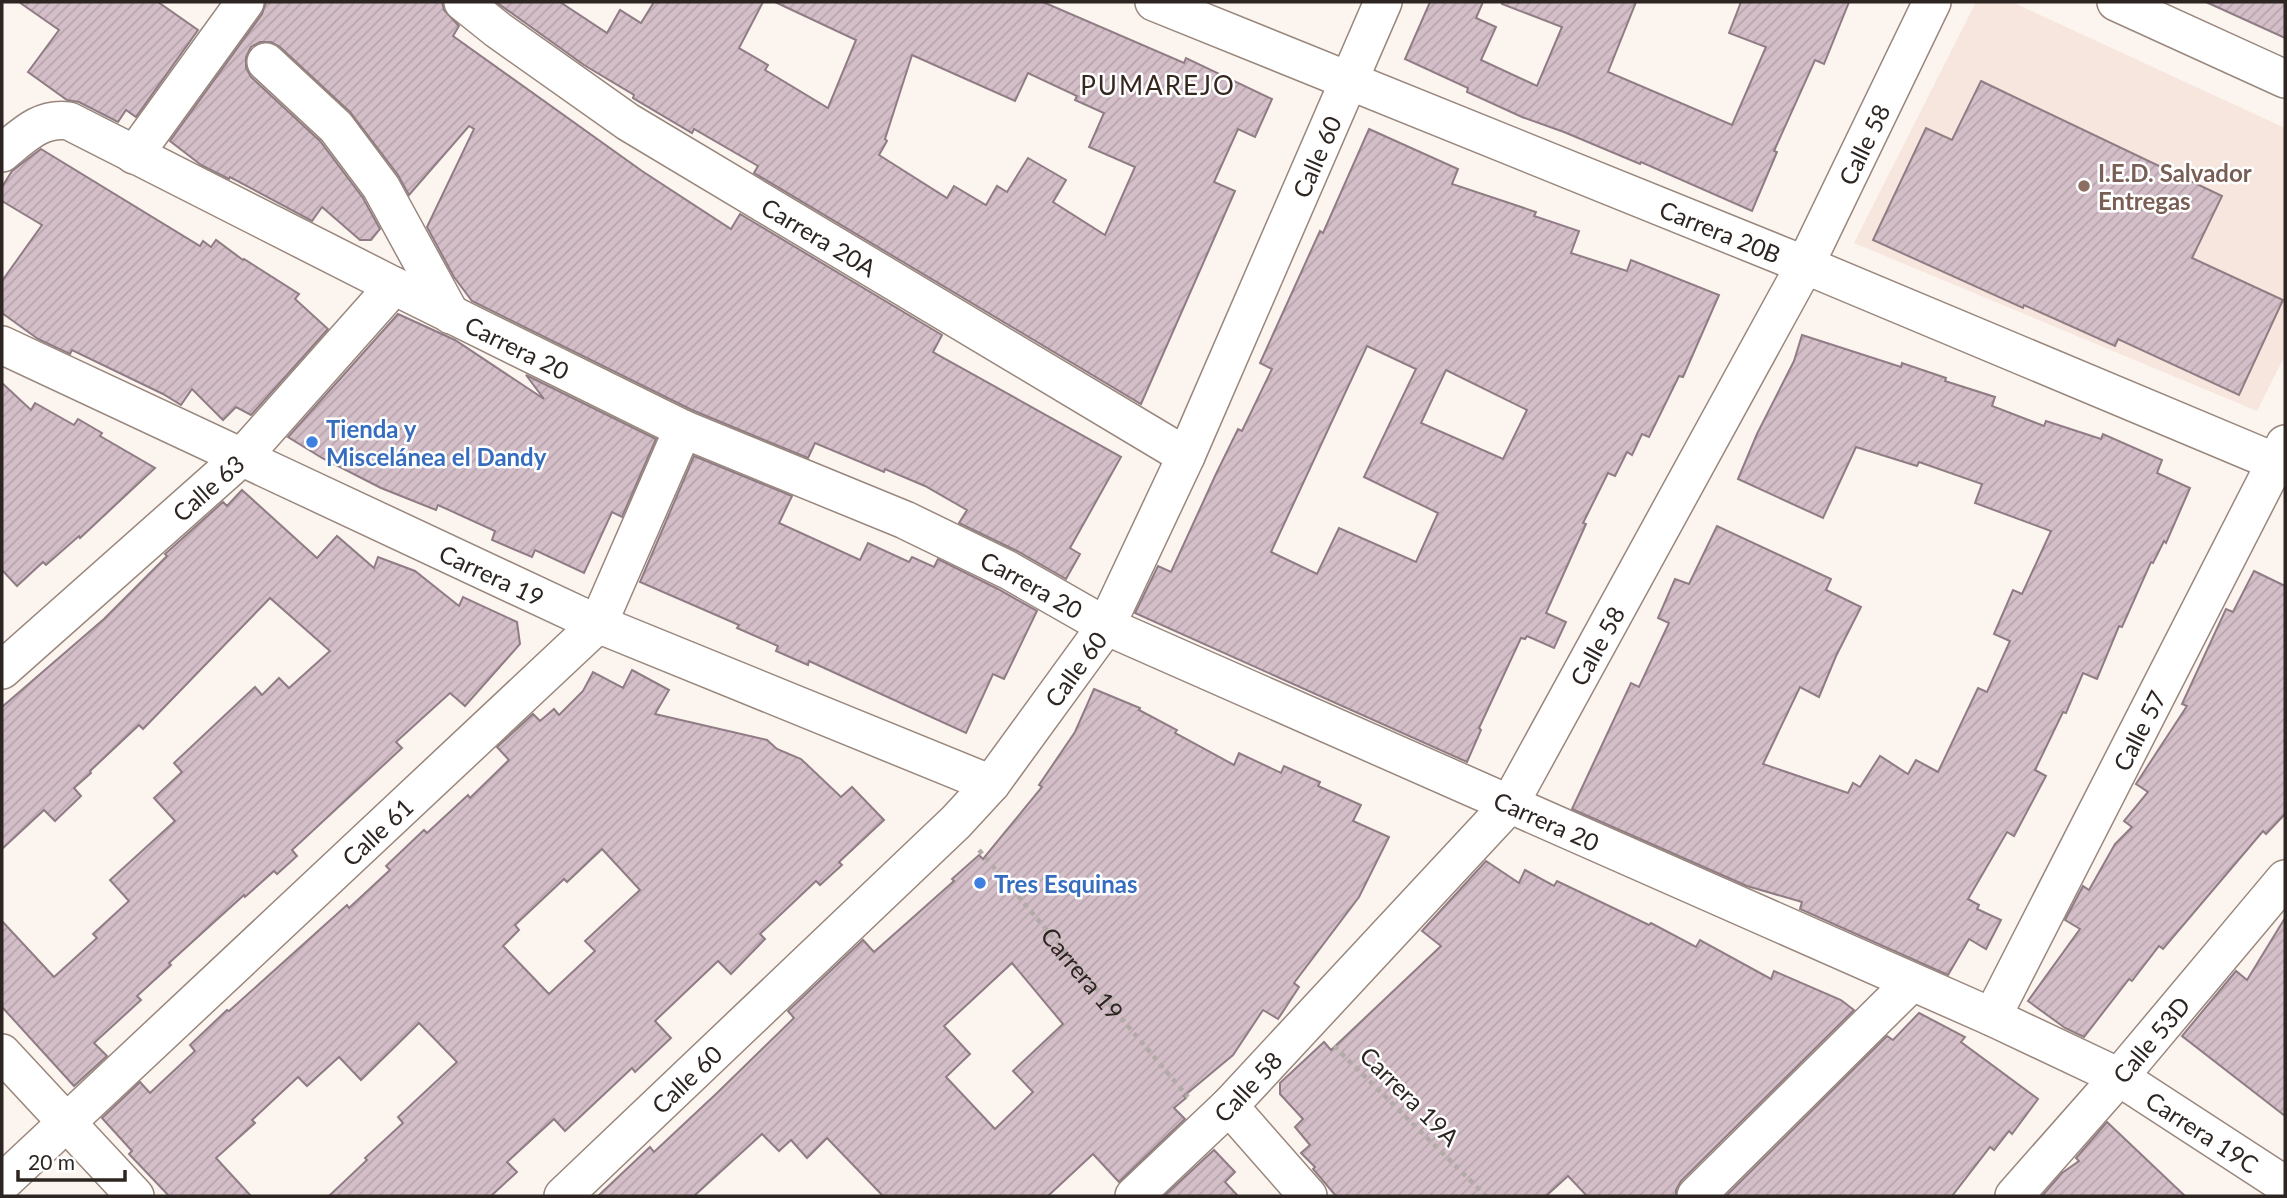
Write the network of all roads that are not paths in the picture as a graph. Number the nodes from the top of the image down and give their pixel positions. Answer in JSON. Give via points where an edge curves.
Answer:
{"nodes":[{"id":1,"x":463,"y":2,"type":"edge"},
{"id":2,"x":1154,"y":2,"type":"edge"},
{"id":3,"x":1383,"y":2,"type":"edge"},
{"id":4,"x":1932,"y":2,"type":"edge"},
{"id":5,"x":2116,"y":2,"type":"edge"},
{"id":6,"x":241,"y":3,"type":"edge"},
{"id":7,"x":266,"y":62,"type":"dead end"},
{"id":8,"x":2285,"y":79,"type":"edge"},
{"id":9,"x":1347,"y":81,"type":"junction"},
{"id":10,"x":2,"y":153,"type":"edge"},
{"id":11,"x":134,"y":155,"type":"junction"},
{"id":12,"x":1805,"y":265,"type":"junction"},
{"id":13,"x":394,"y":286,"type":"junction"},
{"id":14,"x":451,"y":315,"type":"junction"},
{"id":15,"x":2,"y":345,"type":"edge"},
{"id":16,"x":683,"y":429,"type":"junction"},
{"id":17,"x":1186,"y":456,"type":"junction"},
{"id":18,"x":242,"y":457,"type":"junction"},
{"id":19,"x":2282,"y":457,"type":"edge"},
{"id":20,"x":598,"y":624,"type":"junction"},
{"id":21,"x":1105,"y":626,"type":"junction"},
{"id":22,"x":2,"y":670,"type":"edge"},
{"id":23,"x":991,"y":784,"type":"junction"},
{"id":24,"x":1509,"y":804,"type":"junction"},
{"id":25,"x":2285,"y":879,"type":"edge"},
{"id":26,"x":1912,"y":982,"type":"junction"},
{"id":27,"x":1992,"y":1017,"type":"junction"},
{"id":28,"x":2,"y":1053,"type":"edge"},
{"id":29,"x":2119,"y":1077,"type":"junction"},
{"id":30,"x":1220,"y":1115,"type":"junction"},
{"id":31,"x":66,"y":1122,"type":"junction"},
{"id":32,"x":2,"y":1183,"type":"edge"},
{"id":33,"x":2285,"y":1185,"type":"edge"},
{"id":34,"x":2018,"y":1194,"type":"edge"},
{"id":35,"x":135,"y":1196,"type":"edge"},
{"id":36,"x":563,"y":1196,"type":"edge"},
{"id":37,"x":1134,"y":1196,"type":"edge"},
{"id":38,"x":1308,"y":1196,"type":"edge"},
{"id":39,"x":1696,"y":1196,"type":"edge"}],
"edges":[{"from":1,"to":17,"type":"street","name":"Carrera 20A","via":[[628,122]]},
{"from":2,"to":9,"type":"street","name":"Carrera 20B"},
{"from":3,"to":9,"type":"street","name":"Calle 60"},
{"from":4,"to":12,"type":"street","name":"Calle 58"},
{"from":5,"to":8,"type":"street"},
{"from":6,"to":11,"type":"street"},
{"from":7,"to":14,"type":"street","via":[[336,127],[381,187]]},
{"from":9,"to":12,"type":"street","name":"Carrera 20B"},
{"from":9,"to":17,"type":"street","name":"Calle 60"},
{"from":10,"to":11,"type":"street","name":"Carrera 20","via":[[30,130],[58,120],[69,121]]},
{"from":11,"to":13,"type":"street","name":"Carrera 20"},
{"from":12,"to":19,"type":"street","name":"Carrera 20B"},
{"from":12,"to":24,"type":"street","name":"Calle 58"},
{"from":13,"to":14,"type":"street","name":"Carrera 20"},
{"from":13,"to":18,"type":"street","name":"Calle 63"},
{"from":14,"to":16,"type":"street","name":"Carrera 20"},
{"from":15,"to":18,"type":"street","name":"Carrera 19"},
{"from":16,"to":20,"type":"street","name":"Calle 61"},
{"from":16,"to":21,"type":"street","name":"Carrera 20","via":[[905,520],[1008,570]]},
{"from":17,"to":21,"type":"street","name":"Calle 60"},
{"from":18,"to":20,"type":"street","name":"Carrera 19"},
{"from":18,"to":22,"type":"street","name":"Calle 63"},
{"from":19,"to":27,"type":"street","name":"Calle 57"},
{"from":20,"to":23,"type":"street","name":"Carrera 19"},
{"from":20,"to":31,"type":"street","name":"Calle 61"},
{"from":21,"to":23,"type":"street","name":"Calle 60"},
{"from":21,"to":24,"type":"street","name":"Carrera 20"},
{"from":23,"to":36,"type":"street","name":"Calle 60"},
{"from":24,"to":26,"type":"street","name":"Carrera 20"},
{"from":24,"to":30,"type":"street","name":"Calle 58"},
{"from":25,"to":29,"type":"street","name":"Calle 53D"},
{"from":26,"to":27,"type":"street","name":"Carrera 20"},
{"from":26,"to":39,"type":"street"},
{"from":27,"to":29,"type":"street","name":"Carrera 20"},
{"from":28,"to":31,"type":"street"},
{"from":29,"to":33,"type":"street","name":"Carrera 19C"},
{"from":29,"to":34,"type":"street","name":"Calle 53D"},
{"from":30,"to":37,"type":"street","name":"Calle 58"},
{"from":30,"to":38,"type":"street"},
{"from":31,"to":32,"type":"street","name":"Calle 61"},
{"from":31,"to":35,"type":"street"}]}
